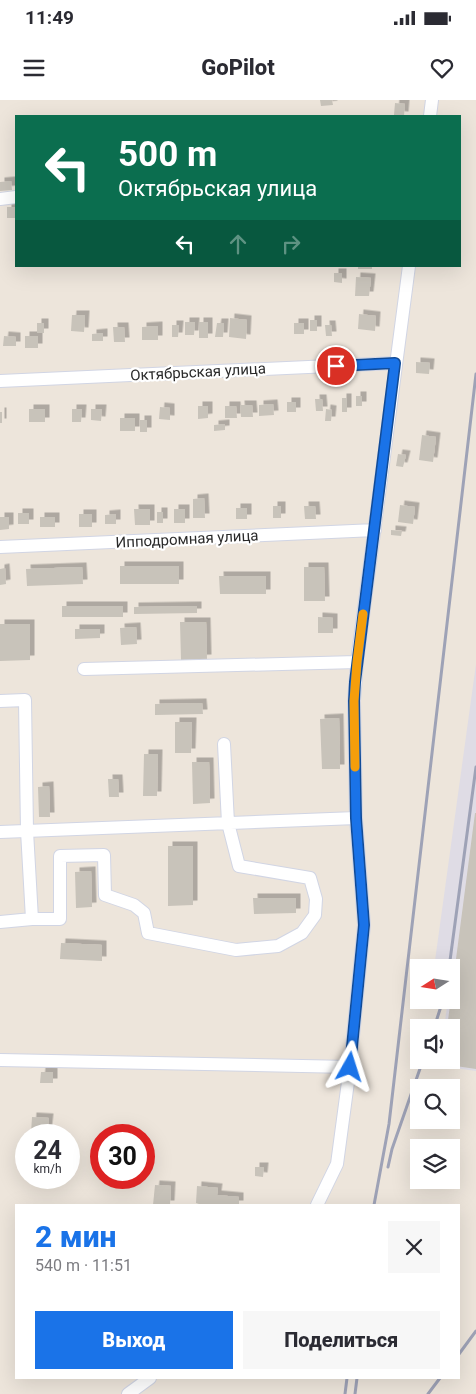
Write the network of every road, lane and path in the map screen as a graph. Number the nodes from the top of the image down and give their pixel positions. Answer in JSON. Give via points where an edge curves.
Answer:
{"nodes":[{"id":1,"x":432,"y":100,"type":"edge"},
{"id":2,"x":430,"y":115,"type":"edge"},
{"id":3,"x":15,"y":198,"type":"edge"},
{"id":4,"x":0,"y":199,"type":"edge"},
{"id":5,"x":409,"y":267,"type":"edge"},
{"id":6,"x":395,"y":363,"type":"junction"},
{"id":7,"x":0,"y":381,"type":"edge"},
{"id":8,"x":375,"y":530,"type":"junction"},
{"id":9,"x":0,"y":547,"type":"edge"},
{"id":10,"x":357,"y":662,"type":"junction"},
{"id":11,"x":84,"y":669,"type":"dead end"},
{"id":12,"x":0,"y":701,"type":"edge"},
{"id":13,"x":224,"y":744,"type":"dead end"},
{"id":14,"x":356,"y":818,"type":"junction"},
{"id":15,"x":228,"y":823,"type":"junction"},
{"id":16,"x":28,"y":831,"type":"junction"},
{"id":17,"x":0,"y":832,"type":"edge"},
{"id":18,"x":32,"y":919,"type":"junction"},
{"id":19,"x":0,"y":922,"type":"edge"},
{"id":20,"x":0,"y":1060,"type":"edge"},
{"id":21,"x":350,"y":1067,"type":"junction"},
{"id":22,"x":317,"y":1204,"type":"edge"},
{"id":23,"x":149,"y":1379,"type":"edge"},
{"id":24,"x":128,"y":1394,"type":"edge"}],
"edges":[{"from":1,"to":2,"type":"street"},
{"from":3,"to":4,"type":"street"},
{"from":5,"to":6,"type":"street"},
{"from":6,"to":7,"type":"street","name":"Октябрьская улица"},
{"from":6,"to":8,"type":"street"},
{"from":8,"to":9,"type":"street","name":"Ипподромная улица"},
{"from":8,"to":10,"type":"street"},
{"from":10,"to":11,"type":"street"},
{"from":10,"to":14,"type":"street","via":[[354,701]]},
{"from":12,"to":16,"type":"street","via":[[25,700]]},
{"from":13,"to":15,"type":"street"},
{"from":14,"to":15,"type":"street"},
{"from":14,"to":21,"type":"street","via":[[364,925]]},
{"from":15,"to":16,"type":"street"},
{"from":15,"to":18,"type":"street","via":[[239,866],[310,878],[316,899],[314,915],[302,933],[278,946],[236,950],[148,934],[144,913],[134,905],[105,895],[104,855],[60,856],[60,919]]},
{"from":16,"to":17,"type":"street"},
{"from":16,"to":18,"type":"street"},
{"from":18,"to":19,"type":"street"},
{"from":20,"to":21,"type":"street"},
{"from":21,"to":22,"type":"street","via":[[338,1164]]},
{"from":23,"to":24,"type":"street"}]}
